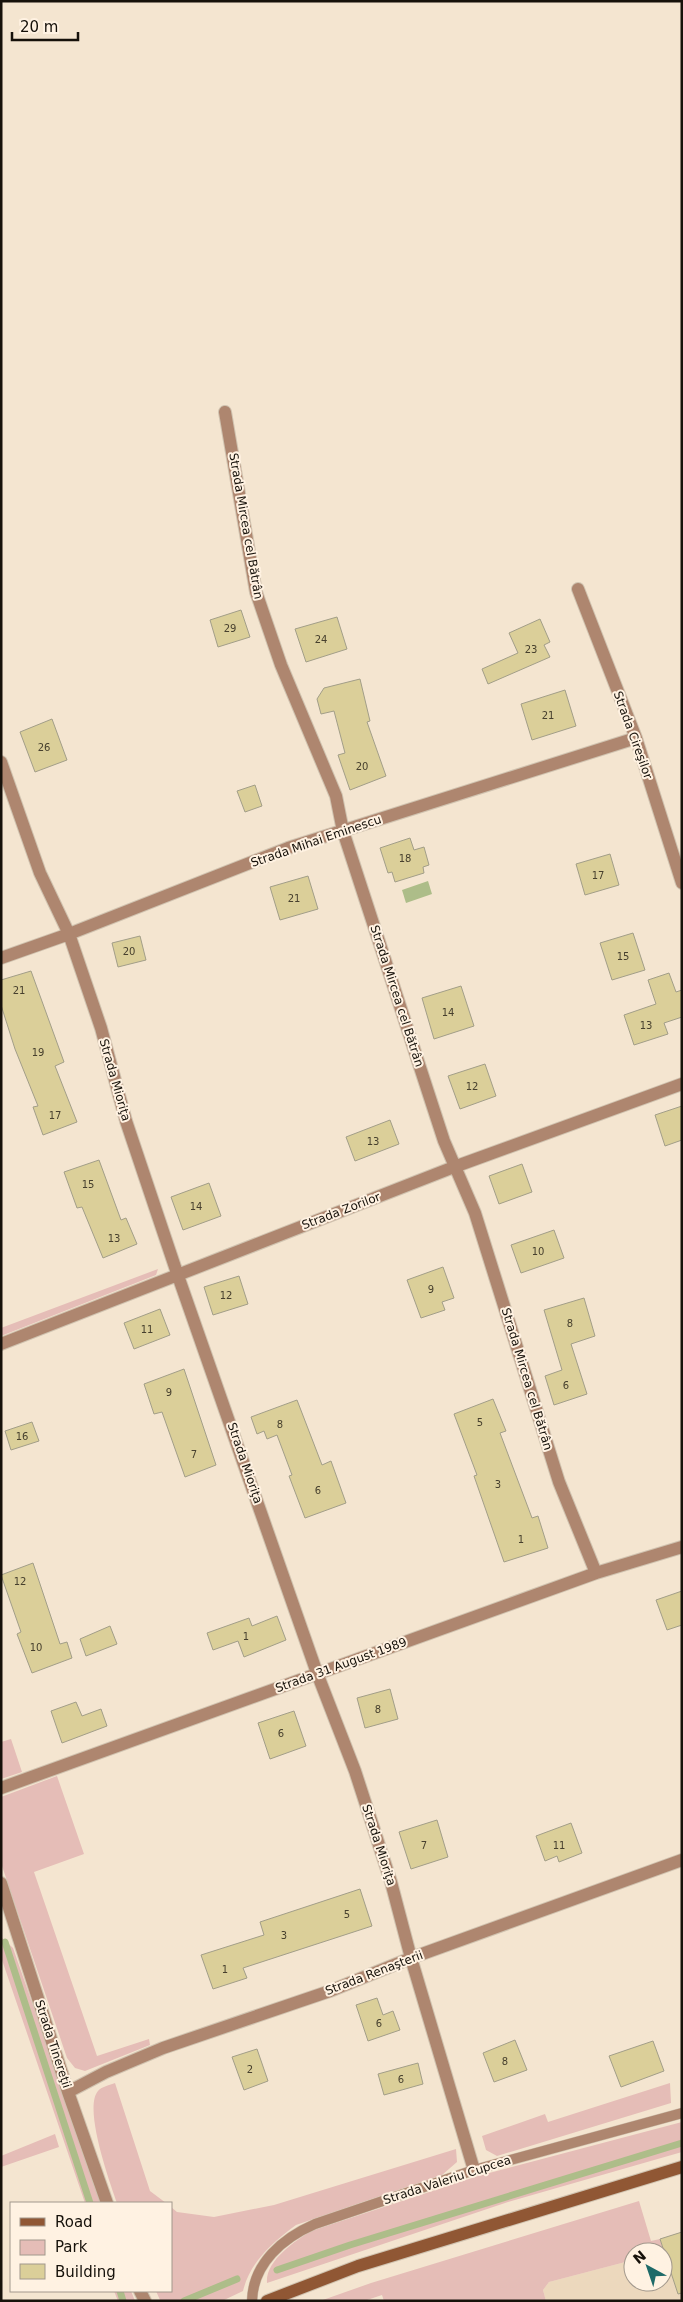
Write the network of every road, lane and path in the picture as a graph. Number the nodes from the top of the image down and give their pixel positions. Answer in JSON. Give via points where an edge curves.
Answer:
{"nodes":[{"id":1,"x":225,"y":412,"type":"dead end"},
{"id":2,"x":578,"y":589,"type":"dead end"},
{"id":3,"x":636,"y":738,"type":"junction"},
{"id":4,"x":1,"y":762,"type":"edge"},
{"id":5,"x":343,"y":831,"type":"junction"},
{"id":6,"x":682,"y":883,"type":"edge"},
{"id":7,"x":69,"y":934,"type":"junction"},
{"id":8,"x":1,"y":958,"type":"edge"},
{"id":9,"x":682,"y":1084,"type":"edge"},
{"id":10,"x":454,"y":1167,"type":"junction"},
{"id":11,"x":177,"y":1274,"type":"junction"},
{"id":12,"x":1,"y":1344,"type":"edge"},
{"id":13,"x":682,"y":1546,"type":"edge"},
{"id":14,"x":596,"y":1573,"type":"junction"},
{"id":15,"x":317,"y":1673,"type":"junction"},
{"id":16,"x":1,"y":1788,"type":"edge"},
{"id":17,"x":682,"y":1860,"type":"edge"},
{"id":18,"x":1,"y":1883,"type":"edge"},
{"id":19,"x":411,"y":1958,"type":"junction"},
{"id":20,"x":68,"y":2092,"type":"junction"},
{"id":21,"x":682,"y":2113,"type":"edge"},
{"id":22,"x":682,"y":2167,"type":"edge"},
{"id":23,"x":474,"y":2170,"type":"junction"},
{"id":24,"x":107,"y":2202,"type":"edge"},
{"id":25,"x":252,"y":2301,"type":"edge"},
{"id":26,"x":267,"y":2301,"type":"edge"}],
"edges":[{"from":1,"to":5,"type":"street","name":"Strada Mircea cel Bătrân","via":[[256,592],[281,665],[336,796]]},
{"from":2,"to":3,"type":"street","name":"Strada Cireşilor"},
{"from":3,"to":5,"type":"street","name":"Strada Mihai Eminescu"},
{"from":3,"to":6,"type":"street","name":"Strada Cireşilor"},
{"from":4,"to":7,"type":"street","name":"Strada Mioriţa","via":[[40,873]]},
{"from":5,"to":7,"type":"street","name":"Strada Mihai Eminescu","via":[[288,848]]},
{"from":5,"to":10,"type":"street","name":"Strada Mircea cel Bătrân"},
{"from":7,"to":8,"type":"street","name":"Strada Mihai Eminescu"},
{"from":7,"to":11,"type":"street","name":"Strada Mioriţa"},
{"from":9,"to":10,"type":"street","name":"Strada Zorilor"},
{"from":10,"to":11,"type":"street","name":"Strada Zorilor"},
{"from":10,"to":14,"type":"street","name":"Strada Mircea cel Bătrân","via":[[475,1213],[559,1482]]},
{"from":11,"to":12,"type":"street","name":"Strada Zorilor"},
{"from":11,"to":15,"type":"street","name":"Strada Mioriţa"},
{"from":13,"to":14,"type":"street","name":"Strada 31 August 1989"},
{"from":14,"to":15,"type":"street","name":"Strada 31 August 1989"},
{"from":15,"to":16,"type":"street","name":"Strada 31 August 1989"},
{"from":15,"to":19,"type":"street","name":"Strada Mioriţa","via":[[358,1780],[391,1882]]},
{"from":17,"to":19,"type":"street","name":"Strada Renaşterii"},
{"from":18,"to":20,"type":"street","name":"Strada Tinereţii"},
{"from":19,"to":20,"type":"street","name":"Strada Renaşterii","via":[[330,1991],[163,2048]]},
{"from":19,"to":23,"type":"street","name":"Strada Mioriţa"},
{"from":20,"to":24,"type":"street","name":"Strada Tinereţii"},
{"from":21,"to":23,"type":"lane","name":"Strada Valeriu Cupcea"},
{"from":22,"to":26,"type":"main road","via":[[358,2266]]},
{"from":23,"to":25,"type":"lane","name":"Strada Valeriu Cupcea","via":[[299,2231],[283,2242],[258,2272],[252,2288]]}]}
